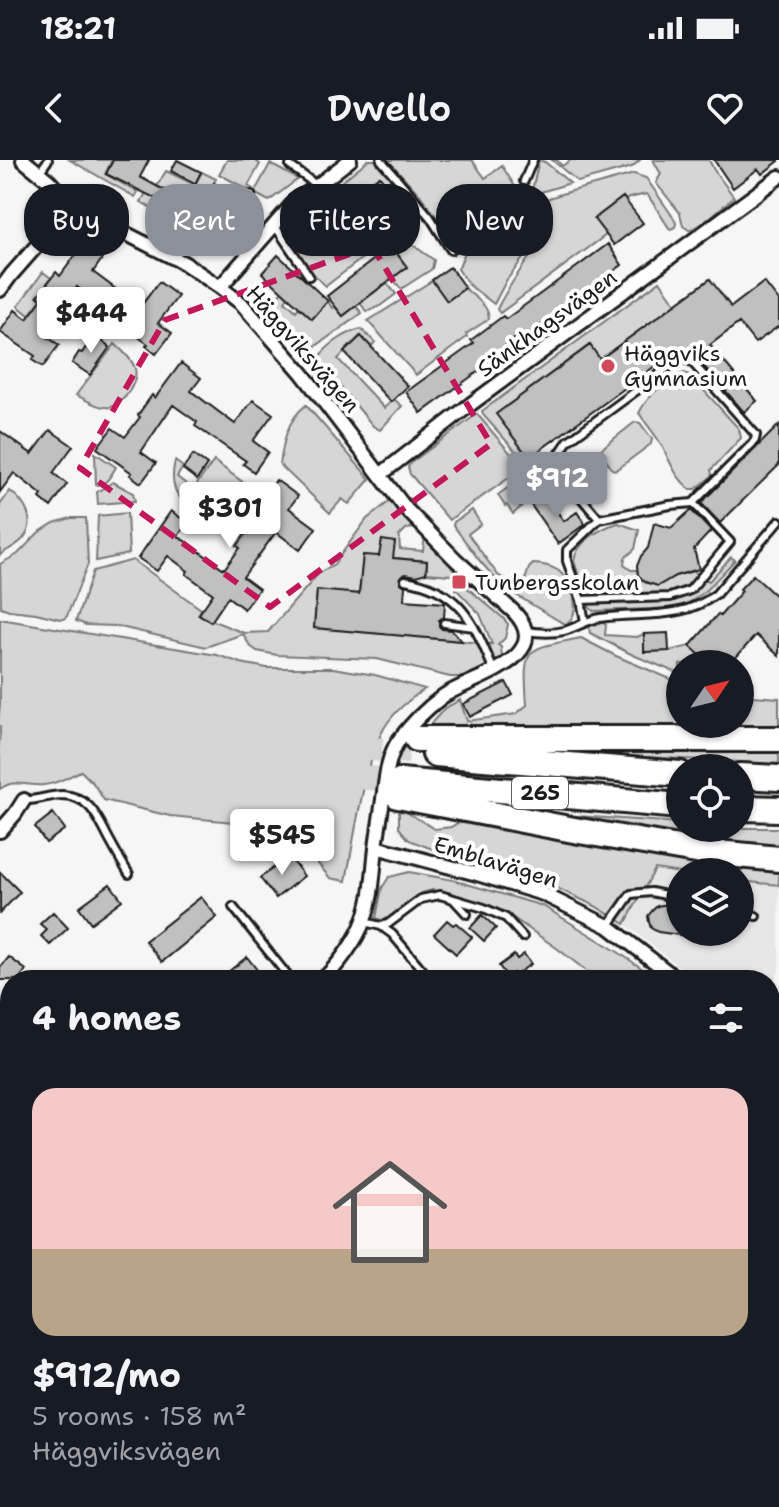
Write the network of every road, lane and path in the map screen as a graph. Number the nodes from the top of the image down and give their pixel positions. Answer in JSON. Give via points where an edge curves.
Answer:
{"nodes":[{"id":1,"x":23,"y":160,"type":"edge"},
{"id":2,"x":48,"y":160,"type":"edge"},
{"id":3,"x":350,"y":160,"type":"edge"},
{"id":4,"x":381,"y":160,"type":"edge"},
{"id":5,"x":533,"y":160,"type":"edge"},
{"id":6,"x":290,"y":166,"type":"dead end"},
{"id":7,"x":39,"y":173,"type":"junction"},
{"id":8,"x":779,"y":177,"type":"edge"},
{"id":9,"x":311,"y":181,"type":"dead end"},
{"id":10,"x":524,"y":181,"type":"dead end"},
{"id":11,"x":51,"y":184,"type":"edge"},
{"id":12,"x":273,"y":224,"type":"junction"},
{"id":13,"x":436,"y":226,"type":"edge"},
{"id":14,"x":129,"y":235,"type":"edge"},
{"id":15,"x":264,"y":235,"type":"edge"},
{"id":16,"x":24,"y":254,"type":"edge"},
{"id":17,"x":246,"y":256,"type":"edge"},
{"id":18,"x":6,"y":272,"type":"edge"},
{"id":19,"x":309,"y":276,"type":"dead end"},
{"id":20,"x":220,"y":287,"type":"junction"},
{"id":21,"x":0,"y":290,"type":"edge"},
{"id":22,"x":380,"y":475,"type":"junction"},
{"id":23,"x":693,"y":503,"type":"junction"},
{"id":24,"x":599,"y":519,"type":"junction"},
{"id":25,"x":779,"y":521,"type":"edge"},
{"id":26,"x":405,"y":580,"type":"dead end"},
{"id":27,"x":581,"y":600,"type":"junction"},
{"id":28,"x":585,"y":622,"type":"junction"},
{"id":29,"x":444,"y":623,"type":"dead end"},
{"id":30,"x":474,"y":627,"type":"junction"},
{"id":31,"x":526,"y":631,"type":"junction"},
{"id":32,"x":494,"y":671,"type":"junction"},
{"id":33,"x":779,"y":739,"type":"edge"},
{"id":34,"x":666,"y":773,"type":"edge"},
{"id":35,"x":754,"y":777,"type":"edge"},
{"id":36,"x":779,"y":778,"type":"edge"},
{"id":37,"x":24,"y":800,"type":"joint"},
{"id":38,"x":666,"y":805,"type":"edge"},
{"id":39,"x":754,"y":808,"type":"edge"},
{"id":40,"x":779,"y":809,"type":"edge"},
{"id":41,"x":0,"y":831,"type":"edge"},
{"id":42,"x":376,"y":847,"type":"junction"},
{"id":43,"x":779,"y":859,"type":"edge"},
{"id":44,"x":129,"y":874,"type":"dead end"},
{"id":45,"x":666,"y":895,"type":"edge"},
{"id":46,"x":452,"y":899,"type":"junction"},
{"id":47,"x":233,"y":907,"type":"dead end"},
{"id":48,"x":467,"y":914,"type":"dead end"},
{"id":49,"x":364,"y":922,"type":"junction"},
{"id":50,"x":381,"y":926,"type":"junction"},
{"id":51,"x":608,"y":926,"type":"junction"},
{"id":52,"x":523,"y":937,"type":"dead end"},
{"id":53,"x":283,"y":970,"type":"edge"},
{"id":54,"x":332,"y":970,"type":"edge"},
{"id":55,"x":423,"y":970,"type":"edge"},
{"id":56,"x":665,"y":970,"type":"edge"}],
"edges":[{"from":1,"to":7,"type":"street","name":"Häggviksvägen"},
{"from":2,"to":7,"type":"lane"},
{"from":3,"to":12,"type":"street"},
{"from":4,"to":13,"type":"lane"},
{"from":5,"to":10,"type":"lane"},
{"from":6,"to":9,"type":"lane"},
{"from":7,"to":11,"type":"street","name":"Häggviksvägen"},
{"from":8,"to":22,"type":"street","name":"Sänkhagsvägen"},
{"from":12,"to":15,"type":"street"},
{"from":12,"to":19,"type":"lane"},
{"from":14,"to":20,"type":"street","name":"Häggviksvägen"},
{"from":16,"to":18,"type":"street"},
{"from":17,"to":20,"type":"street"},
{"from":18,"to":21,"type":"street"},
{"from":20,"to":22,"type":"street","name":"Häggviksvägen","via":[[263,327]]},
{"from":22,"to":31,"type":"street","name":"Häggviksvägen","via":[[406,509],[514,612]]},
{"from":23,"to":24,"type":"lane"},
{"from":23,"to":24,"type":"lane","via":[[756,435],[684,359],[568,441],[560,453],[557,469]]},
{"from":23,"to":27,"type":"lane","via":[[730,542],[690,590],[670,597]]},
{"from":24,"to":27,"type":"lane","via":[[567,550]]},
{"from":25,"to":28,"type":"lane","via":[[704,603],[673,613]]},
{"from":26,"to":30,"type":"lane","via":[[453,599]]},
{"from":27,"to":28,"type":"lane"},
{"from":28,"to":31,"type":"lane","via":[[563,631]]},
{"from":29,"to":30,"type":"lane"},
{"from":30,"to":32,"type":"lane"},
{"from":31,"to":32,"type":"street","via":[[517,656]]},
{"from":32,"to":42,"type":"street","via":[[444,695],[397,743],[388,765]]},
{"from":33,"to":34,"type":"highway","number":"265","via":[[413,746]]},
{"from":35,"to":36,"type":"highway"},
{"from":37,"to":41,"type":"street"},
{"from":37,"to":44,"type":"lane","via":[[61,795],[90,805]]},
{"from":38,"to":43,"type":"highway","number":"265","via":[[399,789],[574,830]]},
{"from":39,"to":40,"type":"highway"},
{"from":42,"to":49,"type":"street"},
{"from":42,"to":51,"type":"street","name":"Emblavägen","via":[[543,894]]},
{"from":45,"to":51,"type":"lane","via":[[631,894]]},
{"from":46,"to":48,"type":"lane"},
{"from":46,"to":50,"type":"lane","via":[[421,899]]},
{"from":46,"to":52,"type":"lane","via":[[506,918]]},
{"from":47,"to":53,"type":"lane"},
{"from":49,"to":50,"type":"lane"},
{"from":49,"to":54,"type":"street"},
{"from":50,"to":55,"type":"lane"},
{"from":51,"to":56,"type":"street","name":"Emblavägen"}]}
